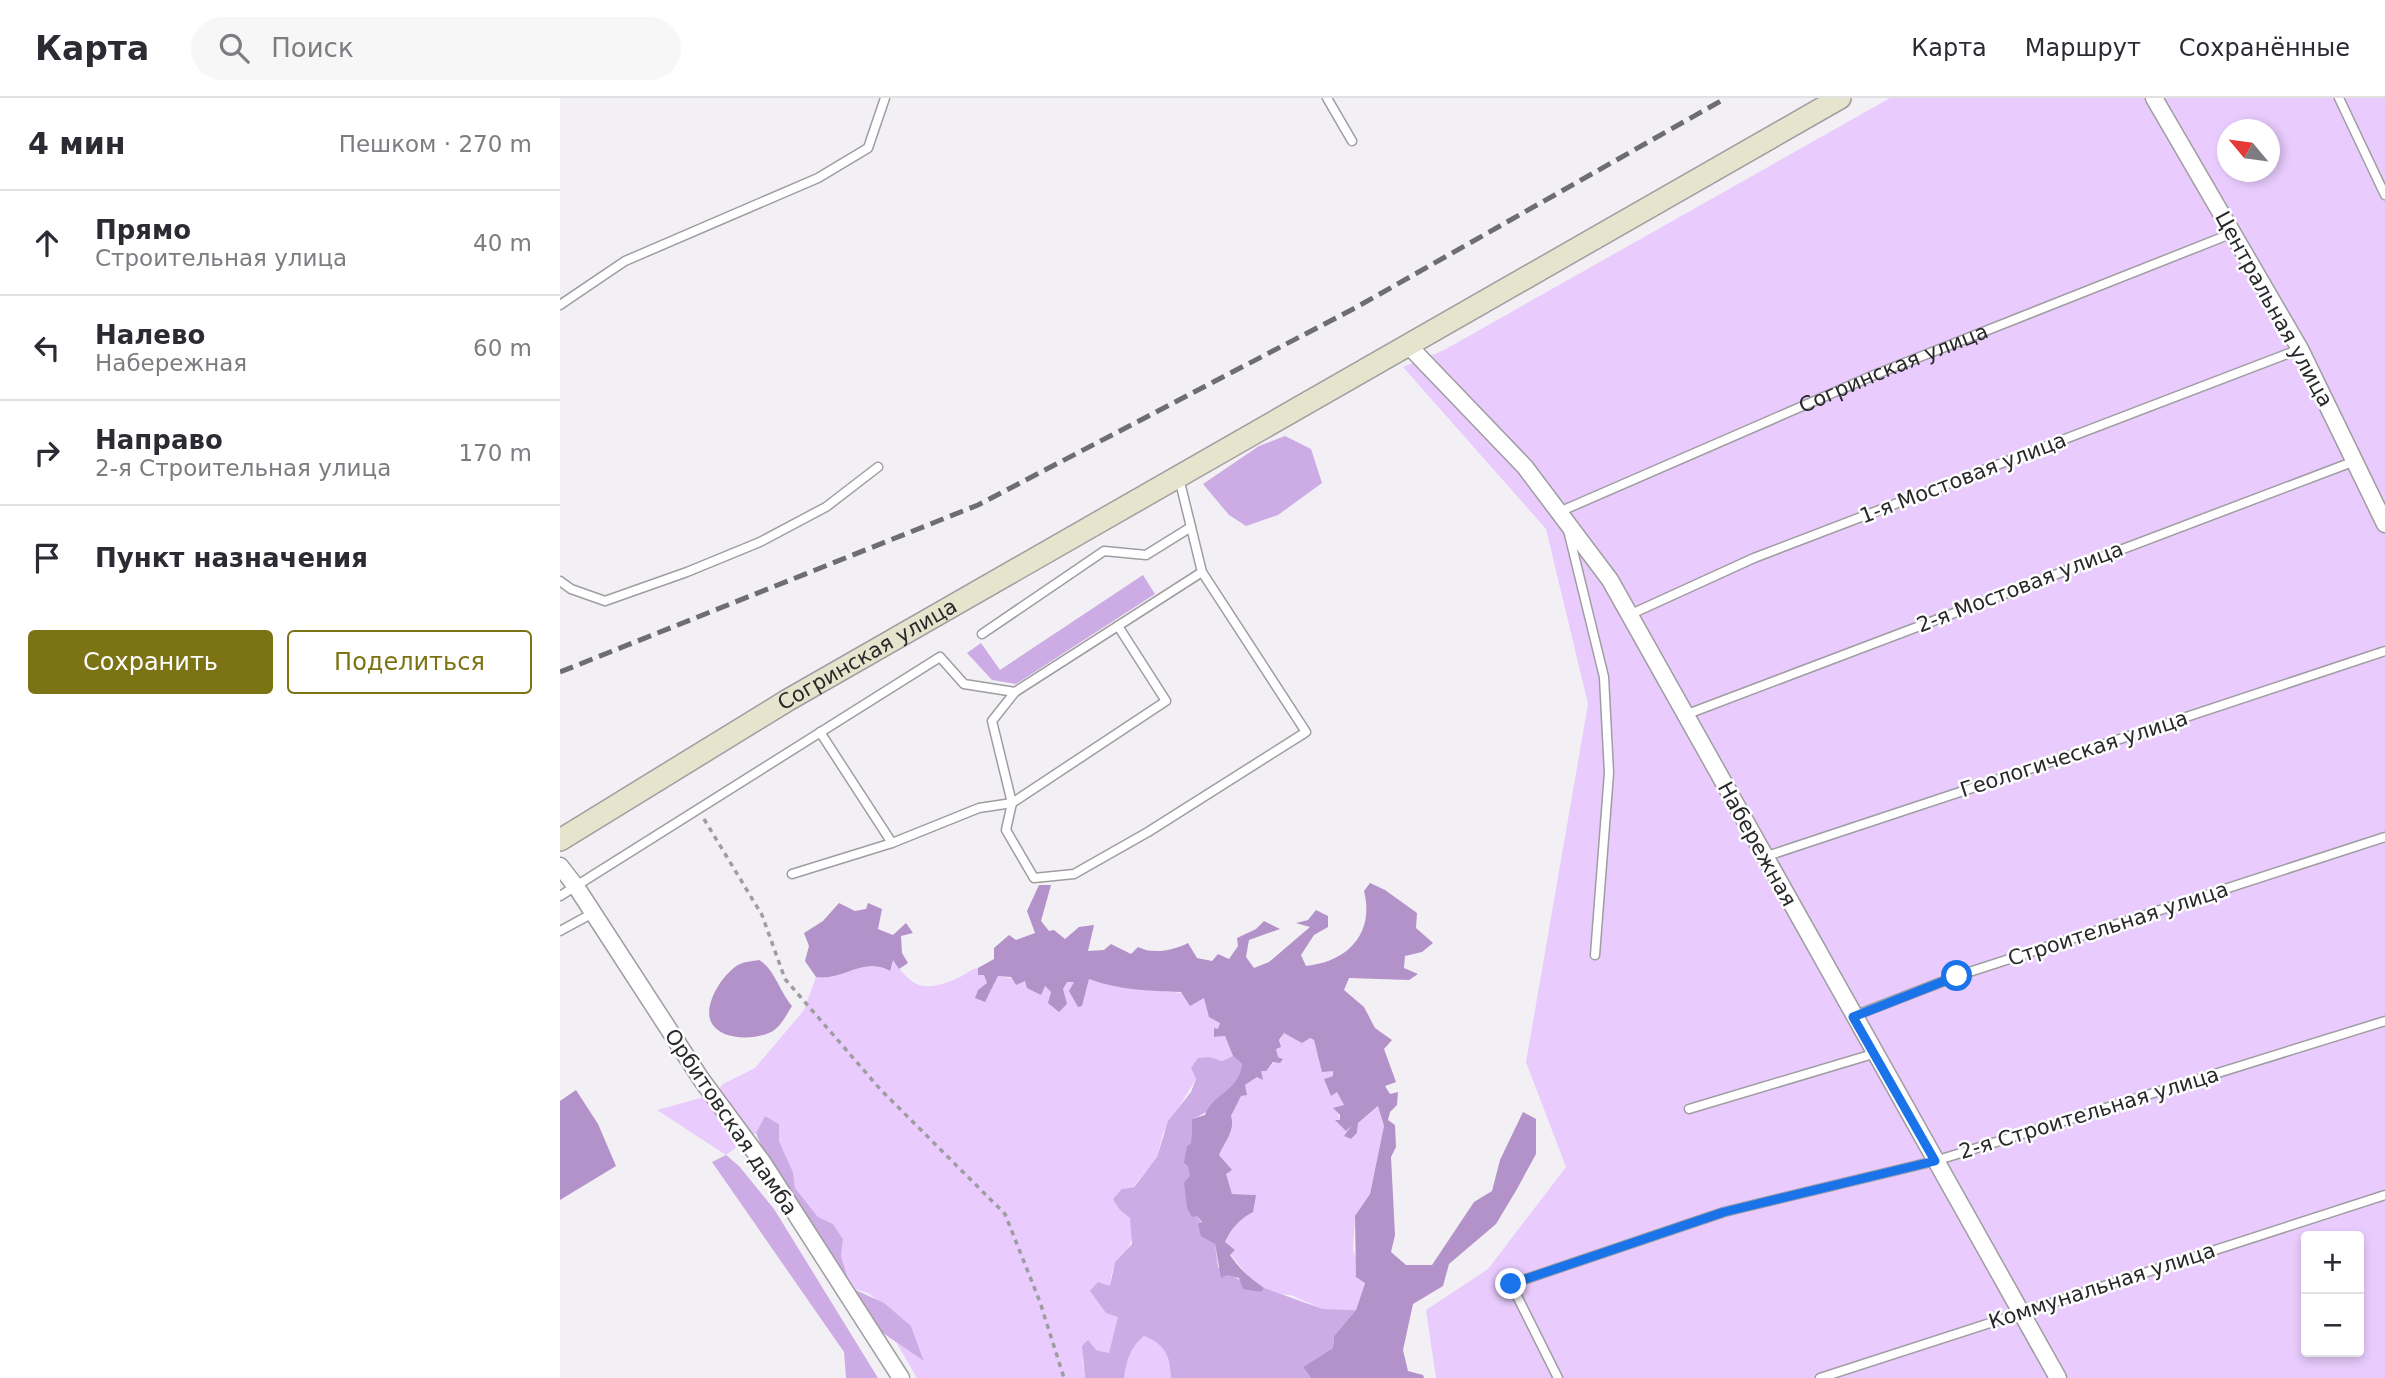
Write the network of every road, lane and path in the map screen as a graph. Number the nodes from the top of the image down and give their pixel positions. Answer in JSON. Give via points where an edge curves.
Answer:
{"nodes":[{"id":1,"x":886,"y":98,"type":"edge"},
{"id":2,"x":1327,"y":98,"type":"edge"},
{"id":3,"x":1840,"y":98,"type":"edge"},
{"id":4,"x":2154,"y":98,"type":"edge"},
{"id":5,"x":2339,"y":98,"type":"edge"},
{"id":6,"x":1352,"y":141,"type":"dead end"},
{"id":7,"x":2385,"y":195,"type":"edge"},
{"id":8,"x":2233,"y":233,"type":"junction"},
{"id":9,"x":560,"y":305,"type":"edge"},
{"id":10,"x":1408,"y":345,"type":"junction"},
{"id":11,"x":2300,"y":349,"type":"junction"},
{"id":12,"x":2355,"y":461,"type":"junction"},
{"id":13,"x":878,"y":467,"type":"dead end"},
{"id":14,"x":1179,"y":475,"type":"junction"},
{"id":15,"x":1562,"y":516,"type":"junction"},
{"id":16,"x":2385,"y":524,"type":"edge"},
{"id":17,"x":1191,"y":527,"type":"junction"},
{"id":18,"x":1202,"y":572,"type":"junction"},
{"id":19,"x":560,"y":581,"type":"edge"},
{"id":20,"x":1629,"y":615,"type":"junction"},
{"id":21,"x":1118,"y":626,"type":"junction"},
{"id":22,"x":982,"y":634,"type":"dead end"},
{"id":23,"x":2385,"y":651,"type":"edge"},
{"id":24,"x":1015,"y":692,"type":"junction"},
{"id":25,"x":1685,"y":715,"type":"junction"},
{"id":26,"x":820,"y":732,"type":"junction"},
{"id":27,"x":1012,"y":803,"type":"junction"},
{"id":28,"x":698,"y":810,"type":"junction"},
{"id":29,"x":2385,"y":837,"type":"edge"},
{"id":30,"x":560,"y":840,"type":"edge"},
{"id":31,"x":892,"y":843,"type":"junction"},
{"id":32,"x":1764,"y":857,"type":"junction"},
{"id":33,"x":560,"y":866,"type":"edge"},
{"id":34,"x":792,"y":874,"type":"dead end"},
{"id":35,"x":577,"y":888,"type":"junction"},
{"id":36,"x":560,"y":896,"type":"edge"},
{"id":37,"x":593,"y":913,"type":"junction"},
{"id":38,"x":560,"y":931,"type":"edge"},
{"id":39,"x":1595,"y":955,"type":"dead end"},
{"id":40,"x":1853,"y":1017,"type":"junction"},
{"id":41,"x":2385,"y":1021,"type":"edge"},
{"id":42,"x":1873,"y":1054,"type":"junction"},
{"id":43,"x":1689,"y":1109,"type":"dead end"},
{"id":44,"x":1935,"y":1161,"type":"junction"},
{"id":45,"x":2385,"y":1195,"type":"edge"},
{"id":46,"x":2021,"y":1312,"type":"junction"},
{"id":47,"x":901,"y":1378,"type":"edge"},
{"id":48,"x":1064,"y":1378,"type":"edge"},
{"id":49,"x":1558,"y":1378,"type":"edge"},
{"id":50,"x":1820,"y":1378,"type":"edge"},
{"id":51,"x":2059,"y":1378,"type":"edge"}],
"edges":[{"from":1,"to":9,"type":"lane","via":[[868,148],[818,178],[625,261]]},
{"from":2,"to":6,"type":"lane"},
{"from":3,"to":10,"type":"street","name":"Согринская улица"},
{"from":4,"to":8,"type":"street","name":"Центральная улица"},
{"from":5,"to":7,"type":"lane"},
{"from":8,"to":11,"type":"street","name":"Центральная улица"},
{"from":8,"to":15,"type":"lane","name":"Согринская улица","via":[[1874,375]]},
{"from":10,"to":14,"type":"street","name":"Согринская улица"},
{"from":10,"to":15,"type":"street","name":"Набережная","via":[[1525,467]]},
{"from":11,"to":12,"type":"street","name":"Центральная улица"},
{"from":11,"to":20,"type":"lane","name":"1-я Мостовая улица","via":[[1754,558]]},
{"from":12,"to":16,"type":"street","name":"Центральная улица"},
{"from":12,"to":25,"type":"lane","name":"2-я Мостовая улица"},
{"from":13,"to":19,"type":"lane","via":[[826,507],[760,542],[606,601]]},
{"from":14,"to":17,"type":"lane"},
{"from":14,"to":30,"type":"street","name":"Согринская улица","via":[[788,700]]},
{"from":15,"to":20,"type":"street","name":"Набережная","via":[[1610,580]]},
{"from":15,"to":39,"type":"lane","via":[[1604,677],[1609,774]]},
{"from":17,"to":18,"type":"lane"},
{"from":17,"to":22,"type":"lane","via":[[1146,555],[1104,551]]},
{"from":18,"to":21,"type":"lane"},
{"from":18,"to":27,"type":"lane","via":[[1306,732],[1074,874],[1034,878],[1006,830]]},
{"from":20,"to":25,"type":"street","name":"Набережная"},
{"from":21,"to":24,"type":"lane"},
{"from":21,"to":27,"type":"lane","via":[[1166,701]]},
{"from":23,"to":32,"type":"lane","name":"Геологическая улица"},
{"from":24,"to":26,"type":"lane","via":[[964,684],[940,657]]},
{"from":24,"to":27,"type":"lane","via":[[992,721]]},
{"from":25,"to":32,"type":"street","name":"Набережная"},
{"from":26,"to":28,"type":"lane"},
{"from":26,"to":31,"type":"lane"},
{"from":27,"to":31,"type":"lane","via":[[979,808]]},
{"from":28,"to":35,"type":"lane"},
{"from":28,"to":48,"type":"path","via":[[762,915],[785,979],[880,1089],[1005,1214]]},
{"from":29,"to":40,"type":"lane","name":"Строительная улица","via":[[1957,976]]},
{"from":31,"to":34,"type":"lane"},
{"from":32,"to":40,"type":"street","name":"Набережная"},
{"from":33,"to":35,"type":"street","name":"Орбитовская дамба"},
{"from":35,"to":36,"type":"lane"},
{"from":35,"to":37,"type":"street","name":"Орбитовская дамба"},
{"from":37,"to":38,"type":"lane"},
{"from":37,"to":47,"type":"street","name":"Орбитовская дамба","via":[[701,1079],[763,1163]]},
{"from":40,"to":42,"type":"street","name":"Набережная"},
{"from":41,"to":44,"type":"lane","name":"2-я Строительная улица"},
{"from":42,"to":43,"type":"lane"},
{"from":42,"to":44,"type":"street","name":"Набережная"},
{"from":44,"to":46,"type":"street","name":"Набережная"},
{"from":44,"to":49,"type":"lane","name":"2-я Строительная улица","via":[[1724,1212],[1511,1284]]},
{"from":45,"to":46,"type":"lane","name":"Коммунальная улица"},
{"from":46,"to":50,"type":"lane","name":"Коммунальная улица"},
{"from":46,"to":51,"type":"street","name":"Набережная"}]}
